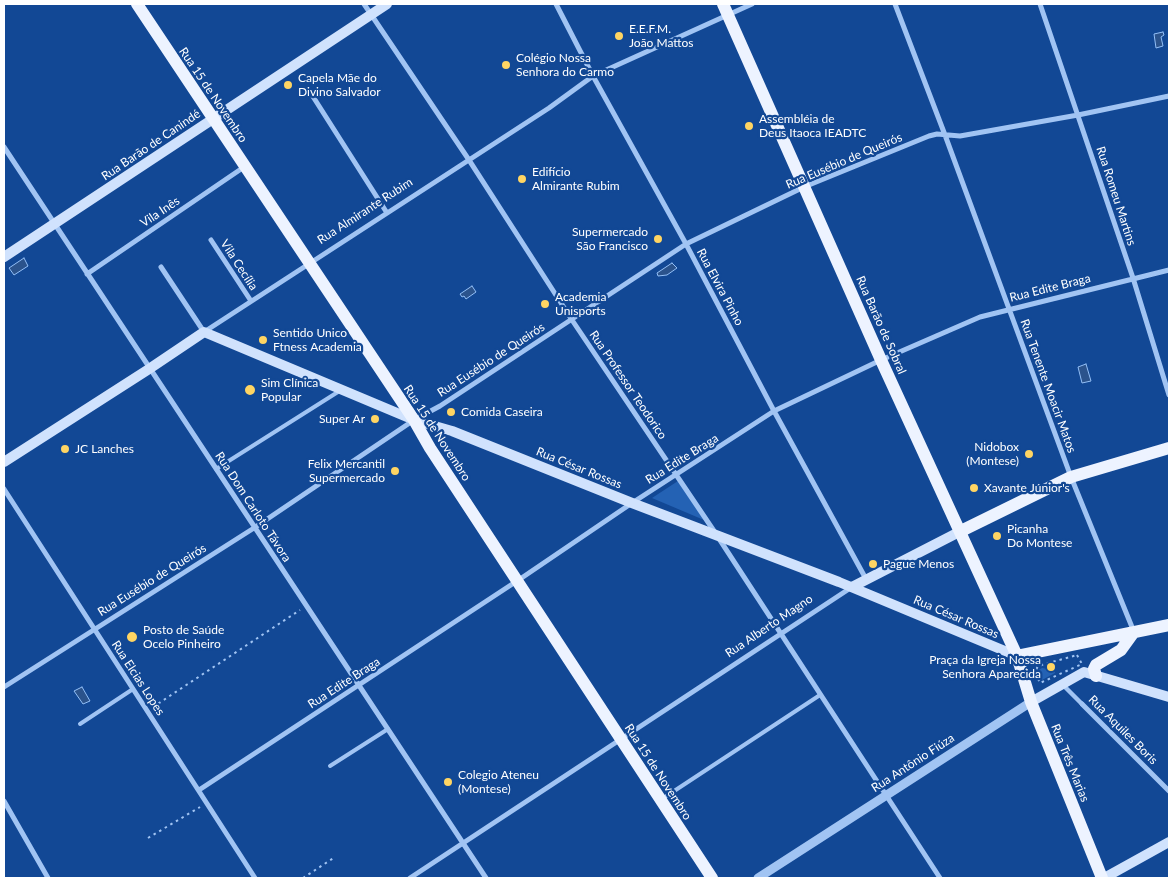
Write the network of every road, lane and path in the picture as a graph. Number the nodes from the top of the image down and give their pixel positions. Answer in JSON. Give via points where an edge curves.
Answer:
{"nodes":[{"id":1,"x":136,"y":4,"type":"edge"},
{"id":2,"x":364,"y":4,"type":"edge"},
{"id":3,"x":387,"y":4,"type":"edge"},
{"id":4,"x":556,"y":4,"type":"edge"},
{"id":5,"x":752,"y":4,"type":"edge"},
{"id":6,"x":895,"y":4,"type":"edge"},
{"id":7,"x":1040,"y":4,"type":"edge"},
{"id":8,"x":725,"y":9,"type":"edge"},
{"id":9,"x":371,"y":14,"type":"junction"},
{"id":10,"x":593,"y":76,"type":"junction"},
{"id":11,"x":312,"y":95,"type":"dead end"},
{"id":12,"x":1169,"y":96,"type":"edge"},
{"id":13,"x":1078,"y":115,"type":"junction"},
{"id":14,"x":212,"y":119,"type":"junction"},
{"id":15,"x":946,"y":135,"type":"junction"},
{"id":16,"x":4,"y":147,"type":"edge"},
{"id":17,"x":469,"y":160,"type":"junction"},
{"id":18,"x":245,"y":167,"type":"junction"},
{"id":19,"x":804,"y":187,"type":"junction"},
{"id":20,"x":387,"y":213,"type":"junction"},
{"id":21,"x":55,"y":224,"type":"junction"},
{"id":22,"x":210,"y":240,"type":"dead end"},
{"id":23,"x":686,"y":244,"type":"junction"},
{"id":24,"x":4,"y":257,"type":"edge"},
{"id":25,"x":308,"y":263,"type":"junction"},
{"id":26,"x":161,"y":267,"type":"dead end"},
{"id":27,"x":1169,"y":270,"type":"edge"},
{"id":28,"x":87,"y":274,"type":"junction"},
{"id":29,"x":1133,"y":278,"type":"junction"},
{"id":30,"x":251,"y":301,"type":"junction"},
{"id":31,"x":1009,"y":309,"type":"junction"},
{"id":32,"x":572,"y":320,"type":"junction"},
{"id":33,"x":204,"y":332,"type":"junction"},
{"id":34,"x":881,"y":360,"type":"junction"},
{"id":35,"x":150,"y":369,"type":"junction"},
{"id":36,"x":343,"y":390,"type":"junction"},
{"id":37,"x":1169,"y":395,"type":"edge"},
{"id":38,"x":774,"y":411,"type":"junction"},
{"id":39,"x":414,"y":420,"type":"junction"},
{"id":40,"x":1169,"y":448,"type":"edge"},
{"id":41,"x":4,"y":462,"type":"edge"},
{"id":42,"x":216,"y":469,"type":"junction"},
{"id":43,"x":677,"y":474,"type":"junction"},
{"id":44,"x":1071,"y":477,"type":"junction"},
{"id":45,"x":4,"y":489,"type":"edge"},
{"id":46,"x":632,"y":503,"type":"junction"},
{"id":47,"x":254,"y":528,"type":"junction"},
{"id":48,"x":960,"y":531,"type":"junction"},
{"id":49,"x":716,"y":534,"type":"junction"},
{"id":50,"x":866,"y":579,"type":"junction"},
{"id":51,"x":518,"y":581,"type":"junction"},
{"id":52,"x":852,"y":587,"type":"junction"},
{"id":53,"x":306,"y":606,"type":"junction"},
{"id":54,"x":1169,"y":625,"type":"edge"},
{"id":55,"x":94,"y":629,"type":"junction"},
{"id":56,"x":1134,"y":632,"type":"junction"},
{"id":57,"x":781,"y":635,"type":"junction"},
{"id":58,"x":1017,"y":656,"type":"junction"},
{"id":59,"x":1090,"y":674,"type":"junction"},
{"id":60,"x":1044,"y":682,"type":"joint"},
{"id":61,"x":1062,"y":684,"type":"junction"},
{"id":62,"x":359,"y":685,"type":"junction"},
{"id":63,"x":4,"y":687,"type":"edge"},
{"id":64,"x":133,"y":689,"type":"junction"},
{"id":65,"x":820,"y":695,"type":"junction"},
{"id":66,"x":1169,"y":697,"type":"edge"},
{"id":67,"x":1031,"y":702,"type":"junction"},
{"id":68,"x":1082,"y":704,"type":"joint"},
{"id":69,"x":147,"y":711,"type":"junction"},
{"id":70,"x":80,"y":724,"type":"dead end"},
{"id":71,"x":388,"y":729,"type":"junction"},
{"id":72,"x":621,"y":740,"type":"junction"},
{"id":73,"x":330,"y":766,"type":"dead end"},
{"id":74,"x":199,"y":790,"type":"junction"},
{"id":75,"x":1169,"y":791,"type":"edge"},
{"id":76,"x":886,"y":796,"type":"junction"},
{"id":77,"x":660,"y":800,"type":"junction"},
{"id":78,"x":4,"y":801,"type":"edge"},
{"id":79,"x":206,"y":803,"type":"junction"},
{"id":80,"x":148,"y":838,"type":"dead end"},
{"id":81,"x":463,"y":842,"type":"junction"},
{"id":82,"x":1169,"y":842,"type":"edge"},
{"id":83,"x":335,"y":857,"type":"dead end"},
{"id":84,"x":48,"y":878,"type":"edge"},
{"id":85,"x":255,"y":878,"type":"edge"},
{"id":86,"x":303,"y":878,"type":"edge"},
{"id":87,"x":410,"y":878,"type":"edge"},
{"id":88,"x":486,"y":878,"type":"edge"},
{"id":89,"x":712,"y":878,"type":"edge"},
{"id":90,"x":758,"y":878,"type":"edge"},
{"id":91,"x":940,"y":878,"type":"edge"},
{"id":92,"x":1103,"y":878,"type":"edge"}],
"edges":[{"from":1,"to":14,"type":"main road","name":"Rua 15 de Novembro"},
{"from":2,"to":9,"type":"street","name":"Rua Professor Teodorico"},
{"from":3,"to":9,"type":"main road","name":"Rua Barão de Canindé"},
{"from":4,"to":10,"type":"street","name":"Rua Elvira Pinho"},
{"from":5,"to":8,"type":"street","name":"Rua Almirante Rubim"},
{"from":6,"to":15,"type":"street","name":"Rua Tenente Moacir Matos"},
{"from":7,"to":13,"type":"street","name":"Rua Romeu Martins"},
{"from":8,"to":10,"type":"street","name":"Rua Almirante Rubim"},
{"from":8,"to":19,"type":"main road","name":"Rua Barão de Sobral"},
{"from":9,"to":14,"type":"main road","name":"Rua Barão de Canindé"},
{"from":9,"to":17,"type":"street","name":"Rua Professor Teodorico"},
{"from":10,"to":17,"type":"street","name":"Rua Almirante Rubim"},
{"from":10,"to":23,"type":"street","name":"Rua Elvira Pinho"},
{"from":11,"to":20,"type":"street"},
{"from":12,"to":13,"type":"street","name":"Rua Eusébio de Queirós"},
{"from":13,"to":15,"type":"street","name":"Rua Eusébio de Queirós","via":[[960,136]]},
{"from":13,"to":29,"type":"street","name":"Rua Romeu Martins"},
{"from":14,"to":18,"type":"main road","name":"Rua 15 de Novembro"},
{"from":14,"to":21,"type":"main road","name":"Rua Barão de Canindé"},
{"from":15,"to":19,"type":"street","name":"Rua Eusébio de Queirós","via":[[929,136]]},
{"from":15,"to":31,"type":"street","name":"Rua Tenente Moacir Matos"},
{"from":16,"to":21,"type":"street","name":"Rua Dom Carloto Távora"},
{"from":17,"to":20,"type":"street","name":"Rua Almirante Rubim"},
{"from":17,"to":32,"type":"street","name":"Rua Professor Teodorico"},
{"from":18,"to":25,"type":"main road","name":"Rua 15 de Novembro"},
{"from":18,"to":28,"type":"street","name":"Vila Inês"},
{"from":19,"to":23,"type":"street","name":"Rua Eusébio de Queirós"},
{"from":19,"to":34,"type":"main road","name":"Rua Barão de Sobral"},
{"from":20,"to":25,"type":"street","name":"Rua Almirante Rubim"},
{"from":21,"to":24,"type":"main road","name":"Rua Barão de Canindé"},
{"from":21,"to":28,"type":"street","name":"Rua Dom Carloto Távora"},
{"from":22,"to":30,"type":"street","name":"Vila Cecília"},
{"from":23,"to":32,"type":"street","name":"Rua Eusébio de Queirós"},
{"from":23,"to":38,"type":"street","name":"Rua Elvira Pinho"},
{"from":25,"to":30,"type":"street","name":"Rua Almirante Rubim"},
{"from":25,"to":39,"type":"main road","name":"Rua 15 de Novembro"},
{"from":26,"to":33,"type":"street"},
{"from":27,"to":29,"type":"street","name":"Rua Edite Braga"},
{"from":28,"to":35,"type":"street","name":"Rua Dom Carloto Távora"},
{"from":29,"to":31,"type":"street","name":"Rua Edite Braga"},
{"from":29,"to":37,"type":"street","name":"Rua Romeu Martins"},
{"from":30,"to":33,"type":"street","name":"Rua Almirante Rubim"},
{"from":31,"to":34,"type":"street","name":"Rua Edite Braga","via":[[980,316]]},
{"from":31,"to":44,"type":"street","name":"Rua Tenente Moacir Matos"},
{"from":32,"to":39,"type":"street","name":"Rua Eusébio de Queirós"},
{"from":32,"to":43,"type":"street","name":"Rua Professor Teodorico"},
{"from":33,"to":35,"type":"main road","name":"Rua Almirante Rubim"},
{"from":33,"to":36,"type":"main road","name":"Rua César Rossas"},
{"from":34,"to":38,"type":"street","name":"Rua Edite Braga"},
{"from":34,"to":48,"type":"main road","name":"Rua Barão de Sobral"},
{"from":35,"to":41,"type":"main road","name":"Rua Almirante Rubim"},
{"from":35,"to":42,"type":"street","name":"Rua Dom Carloto Távora"},
{"from":36,"to":39,"type":"main road","name":"Rua César Rossas"},
{"from":36,"to":42,"type":"lane"},
{"from":38,"to":43,"type":"street","name":"Rua Edite Braga"},
{"from":38,"to":50,"type":"street","name":"Rua Elvira Pinho"},
{"from":39,"to":46,"type":"main road","name":"Rua César Rossas","via":[[452,431]]},
{"from":39,"to":47,"type":"street","name":"Rua Eusébio de Queirós"},
{"from":39,"to":51,"type":"main road","name":"Rua 15 de Novembro"},
{"from":40,"to":44,"type":"main road","name":"Rua Alberto Magno"},
{"from":42,"to":47,"type":"street","name":"Rua Dom Carloto Távora"},
{"from":43,"to":46,"type":"street","name":"Rua Edite Braga"},
{"from":43,"to":49,"type":"street","name":"Rua Professor Teodorico"},
{"from":44,"to":48,"type":"main road","name":"Rua Alberto Magno"},
{"from":44,"to":56,"type":"street","name":"Rua Tenente Moacir Matos"},
{"from":45,"to":55,"type":"street","name":"Rua Elcias Lopes"},
{"from":46,"to":49,"type":"main road","name":"Rua César Rossas"},
{"from":46,"to":51,"type":"street","name":"Rua Edite Braga"},
{"from":47,"to":53,"type":"street","name":"Rua Dom Carloto Távora"},
{"from":47,"to":55,"type":"street","name":"Rua Eusébio de Queirós"},
{"from":48,"to":50,"type":"main road","name":"Rua Alberto Magno"},
{"from":48,"to":58,"type":"main road","name":"Rua Barão de Sobral"},
{"from":49,"to":52,"type":"main road","name":"Rua César Rossas"},
{"from":49,"to":57,"type":"street","name":"Rua Professor Teodorico"},
{"from":50,"to":52,"type":"main road","name":"Rua Alberto Magno"},
{"from":51,"to":62,"type":"street","name":"Rua Edite Braga"},
{"from":51,"to":72,"type":"main road","name":"Rua 15 de Novembro"},
{"from":52,"to":57,"type":"street","name":"Rua Alberto Magno"},
{"from":52,"to":58,"type":"main road","name":"Rua César Rossas"},
{"from":53,"to":62,"type":"street","name":"Rua Dom Carloto Távora"},
{"from":53,"to":69,"type":"path"},
{"from":54,"to":56,"type":"main road"},
{"from":55,"to":63,"type":"street","name":"Rua Eusébio de Queirós"},
{"from":55,"to":64,"type":"street","name":"Rua Elcias Lopes"},
{"from":56,"to":58,"type":"main road"},
{"from":56,"to":59,"type":"main road","via":[[1121,650],[1096,665]]},
{"from":57,"to":65,"type":"street","name":"Rua Professor Teodorico"},
{"from":57,"to":72,"type":"street","name":"Rua Alberto Magno"},
{"from":58,"to":67,"type":"main road","name":"Rua Três Marias"},
{"from":59,"to":61,"type":"main road","name":"Rua Antônio Fiúza"},
{"from":59,"to":66,"type":"main road"},
{"from":60,"to":60,"type":"path","via":[[1040,683],[1035,672],[1038,666],[1078,655],[1082,664]]},
{"from":61,"to":67,"type":"main road","name":"Rua Antônio Fiúza"},
{"from":61,"to":68,"type":"street","name":"Rua Aquiles Boris"},
{"from":62,"to":71,"type":"street","name":"Rua Dom Carloto Távora"},
{"from":62,"to":74,"type":"street","name":"Rua Edite Braga"},
{"from":64,"to":69,"type":"street","name":"Rua Elcias Lopes"},
{"from":64,"to":70,"type":"lane"},
{"from":65,"to":76,"type":"street","name":"Rua Professor Teodorico"},
{"from":65,"to":77,"type":"lane"},
{"from":67,"to":76,"type":"street","name":"Rua Antônio Fiúza"},
{"from":67,"to":92,"type":"main road","name":"Rua Três Marias"},
{"from":68,"to":75,"type":"street","name":"Rua Aquiles Boris"},
{"from":69,"to":74,"type":"street","name":"Rua Elcias Lopes"},
{"from":71,"to":73,"type":"lane"},
{"from":71,"to":81,"type":"street","name":"Rua Dom Carloto Távora"},
{"from":72,"to":77,"type":"main road","name":"Rua 15 de Novembro"},
{"from":72,"to":81,"type":"street","name":"Rua Alberto Magno"},
{"from":74,"to":79,"type":"street","name":"Rua Elcias Lopes"},
{"from":76,"to":90,"type":"street","name":"Rua Antônio Fiúza"},
{"from":76,"to":91,"type":"street","name":"Rua Professor Teodorico"},
{"from":77,"to":89,"type":"main road","name":"Rua 15 de Novembro"},
{"from":78,"to":84,"type":"street"},
{"from":79,"to":80,"type":"path"},
{"from":79,"to":85,"type":"street","name":"Rua Elcias Lopes"},
{"from":81,"to":87,"type":"street","name":"Rua Alberto Magno"},
{"from":81,"to":88,"type":"street","name":"Rua Dom Carloto Távora"},
{"from":82,"to":92,"type":"main road"},
{"from":83,"to":86,"type":"path"}]}
